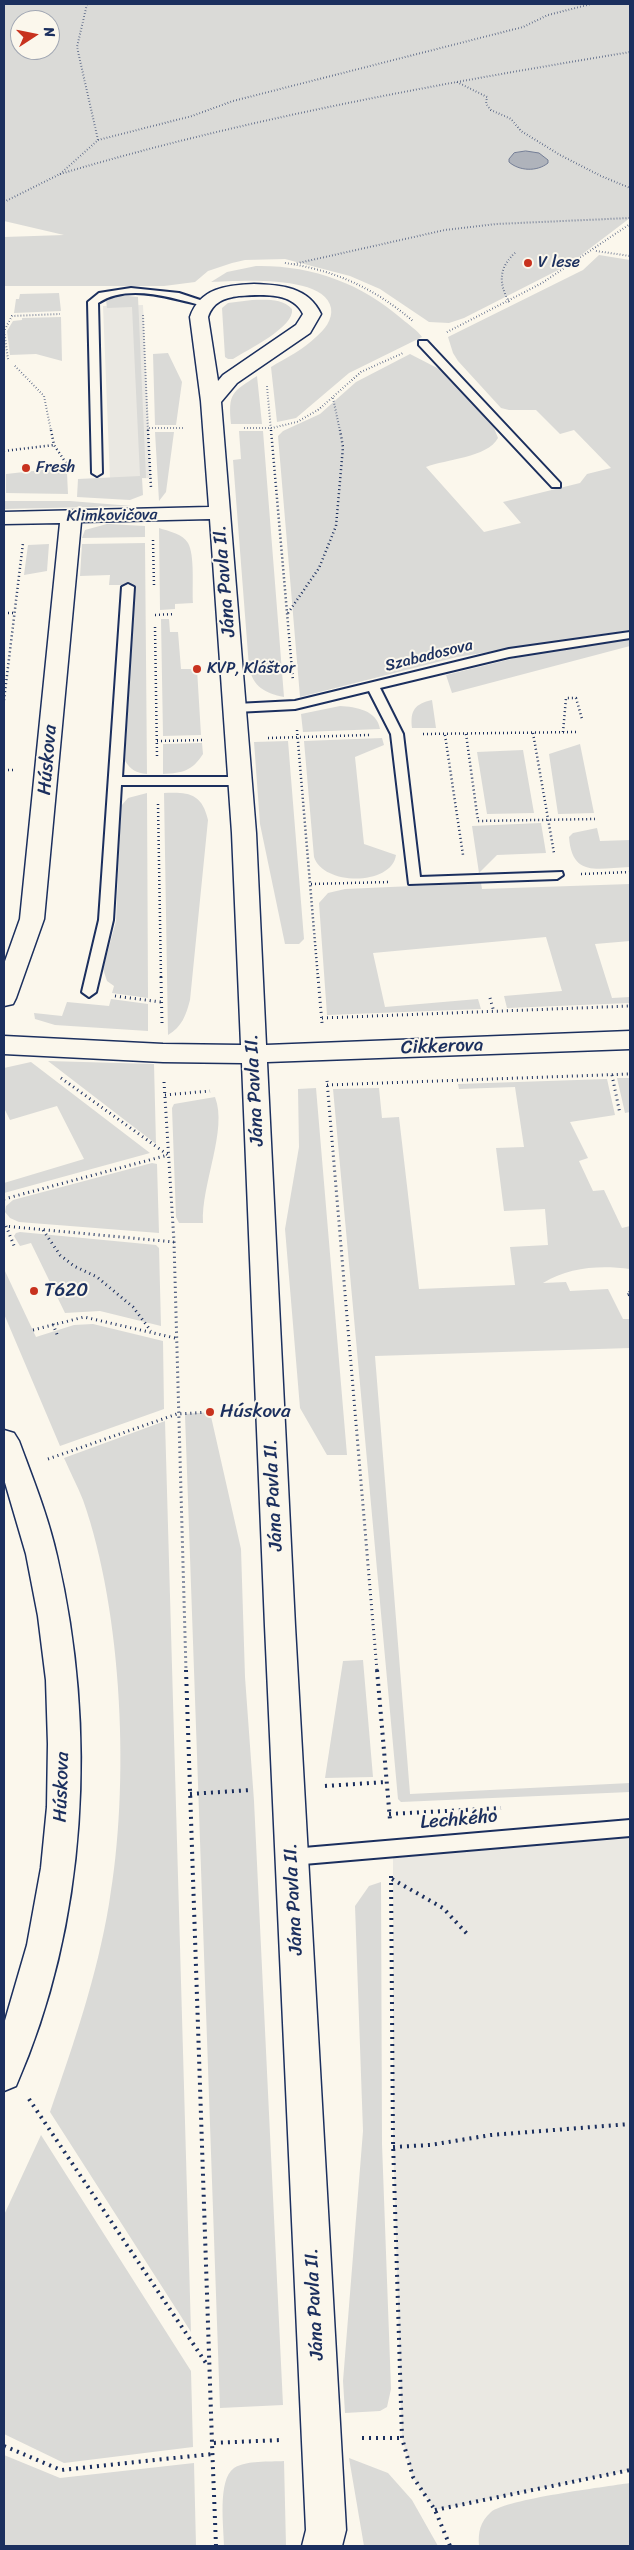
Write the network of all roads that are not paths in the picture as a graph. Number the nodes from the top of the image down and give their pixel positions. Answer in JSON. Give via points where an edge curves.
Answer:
{"nodes":[{"id":1,"x":204,"y":303,"type":"junction"},
{"id":2,"x":423,"y":343,"type":"road end"},
{"id":3,"x":211,"y":401,"type":"junction"},
{"id":4,"x":97,"y":473,"type":"dead end"},
{"id":5,"x":556,"y":485,"type":"dead end"},
{"id":6,"x":220,"y":512,"type":"junction"},
{"id":7,"x":4,"y":518,"type":"edge"},
{"id":8,"x":71,"y":518,"type":"junction"},
{"id":9,"x":128,"y":586,"type":"dead end"},
{"id":10,"x":630,"y":634,"type":"edge"},
{"id":11,"x":373,"y":687,"type":"junction"},
{"id":12,"x":236,"y":708,"type":"junction"},
{"id":13,"x":115,"y":781,"type":"junction"},
{"id":14,"x":240,"y":781,"type":"junction"},
{"id":15,"x":557,"y":875,"type":"road end"},
{"id":16,"x":89,"y":992,"type":"road end"},
{"id":17,"x":4,"y":998,"type":"edge"},
{"id":18,"x":630,"y":1040,"type":"edge"},
{"id":19,"x":4,"y":1045,"type":"edge"},
{"id":20,"x":253,"y":1054,"type":"junction"},
{"id":21,"x":4,"y":1441,"type":"edge"},
{"id":22,"x":630,"y":1828,"type":"edge"},
{"id":23,"x":292,"y":1857,"type":"junction"},
{"id":24,"x":5,"y":2070,"type":"edge"},
{"id":25,"x":326,"y":2541,"type":"edge"}],
"edges":[{"from":1,"to":3,"type":"street","name":"Jána Pavla II.","via":[[199,317]]},
{"from":1,"to":3,"type":"street","via":[[238,290],[281,292],[303,300],[312,314],[303,329],[230,379]]},
{"from":1,"to":4,"type":"lane","via":[[174,295],[142,292],[105,294],[92,304]]},
{"from":2,"to":5,"type":"lane"},
{"from":3,"to":6,"type":"street","name":"Jána Pavla II."},
{"from":6,"to":8,"type":"street","name":"Klimkovičova"},
{"from":6,"to":12,"type":"street","name":"Jána Pavla II."},
{"from":7,"to":8,"type":"street","name":"Klimkovičova"},
{"from":8,"to":17,"type":"street","name":"Húskova","via":[[32,919]]},
{"from":9,"to":13,"type":"lane"},
{"from":10,"to":11,"type":"lane","name":"Szabadosova","via":[[518,652]]},
{"from":11,"to":12,"type":"lane","name":"Szabadosova","via":[[295,705]]},
{"from":11,"to":15,"type":"lane","via":[[397,734],[414,881]]},
{"from":12,"to":14,"type":"street","name":"Jána Pavla II."},
{"from":13,"to":14,"type":"lane"},
{"from":13,"to":16,"type":"lane","via":[[106,920]]},
{"from":14,"to":20,"type":"street","name":"Jána Pavla II."},
{"from":18,"to":20,"type":"street","name":"Cikkerova"},
{"from":19,"to":20,"type":"street","name":"Cikkerova"},
{"from":20,"to":23,"type":"street","name":"Jána Pavla II."},
{"from":21,"to":24,"type":"street","name":"Húskova","via":[[23,1490],[44,1566],[60,1650],[64,1755],[61,1836],[48,1924],[32,1991]]},
{"from":22,"to":23,"type":"lane","name":"Lechkého"},
{"from":23,"to":25,"type":"street","name":"Jána Pavla II."}]}
